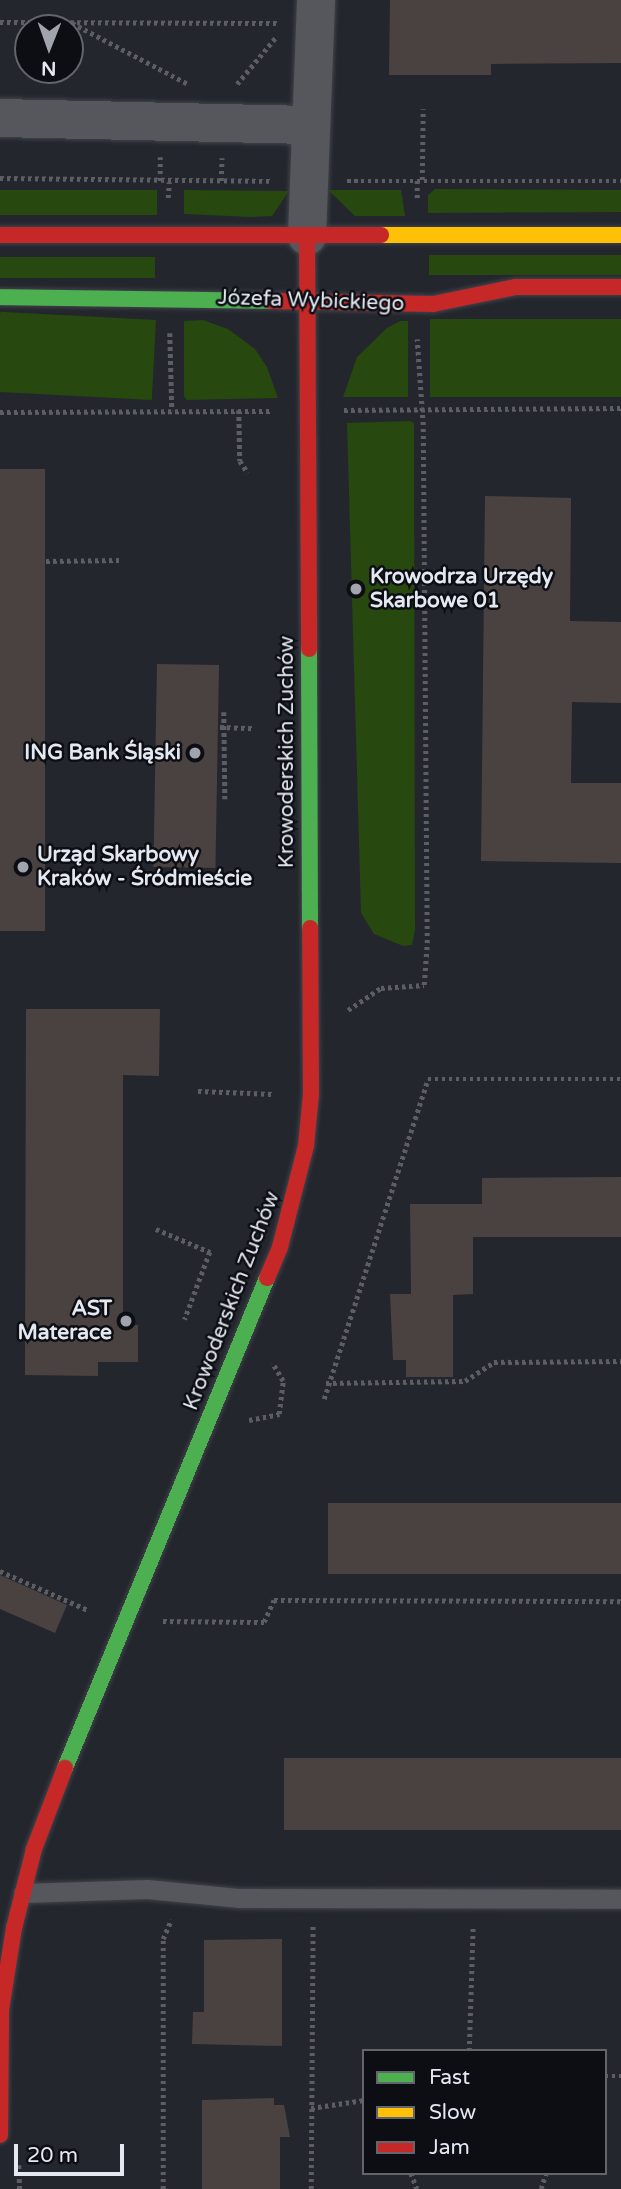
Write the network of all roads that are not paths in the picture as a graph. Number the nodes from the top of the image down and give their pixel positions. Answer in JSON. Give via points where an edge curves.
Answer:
{"nodes":[{"id":1,"x":299,"y":6,"type":"edge"},
{"id":2,"x":0,"y":118,"type":"edge"},
{"id":3,"x":311,"y":125,"type":"junction"},
{"id":4,"x":0,"y":235,"type":"edge"},
{"id":5,"x":621,"y":235,"type":"edge"},
{"id":6,"x":307,"y":236,"type":"junction"},
{"id":7,"x":621,"y":287,"type":"edge"},
{"id":8,"x":0,"y":297,"type":"edge"},
{"id":9,"x":308,"y":301,"type":"junction"},
{"id":10,"x":23,"y":1893,"type":"junction"},
{"id":11,"x":621,"y":1899,"type":"edge"},
{"id":12,"x":0,"y":2135,"type":"edge"}],
"edges":[{"from":1,"to":3,"type":"street"},
{"from":2,"to":3,"type":"street"},
{"from":3,"to":6,"type":"street"},
{"from":4,"to":6,"type":"street"},
{"from":5,"to":6,"type":"street"},
{"from":6,"to":9,"type":"street","name":"Krowoderskich Zuchów"},
{"from":7,"to":9,"type":"street","name":"Józefa Wybickiego","via":[[516,288],[433,304]]},
{"from":8,"to":9,"type":"street","name":"Józefa Wybickiego"},
{"from":9,"to":10,"type":"street","name":"Krowoderskich Zuchów","via":[[311,1094],[302,1170],[280,1247],[91,1699],[34,1849]]},
{"from":10,"to":11,"type":"lane","via":[[147,1889],[238,1898]]},
{"from":10,"to":12,"type":"street","name":"Krowoderskich Zuchów","via":[[1,2010]]}]}
